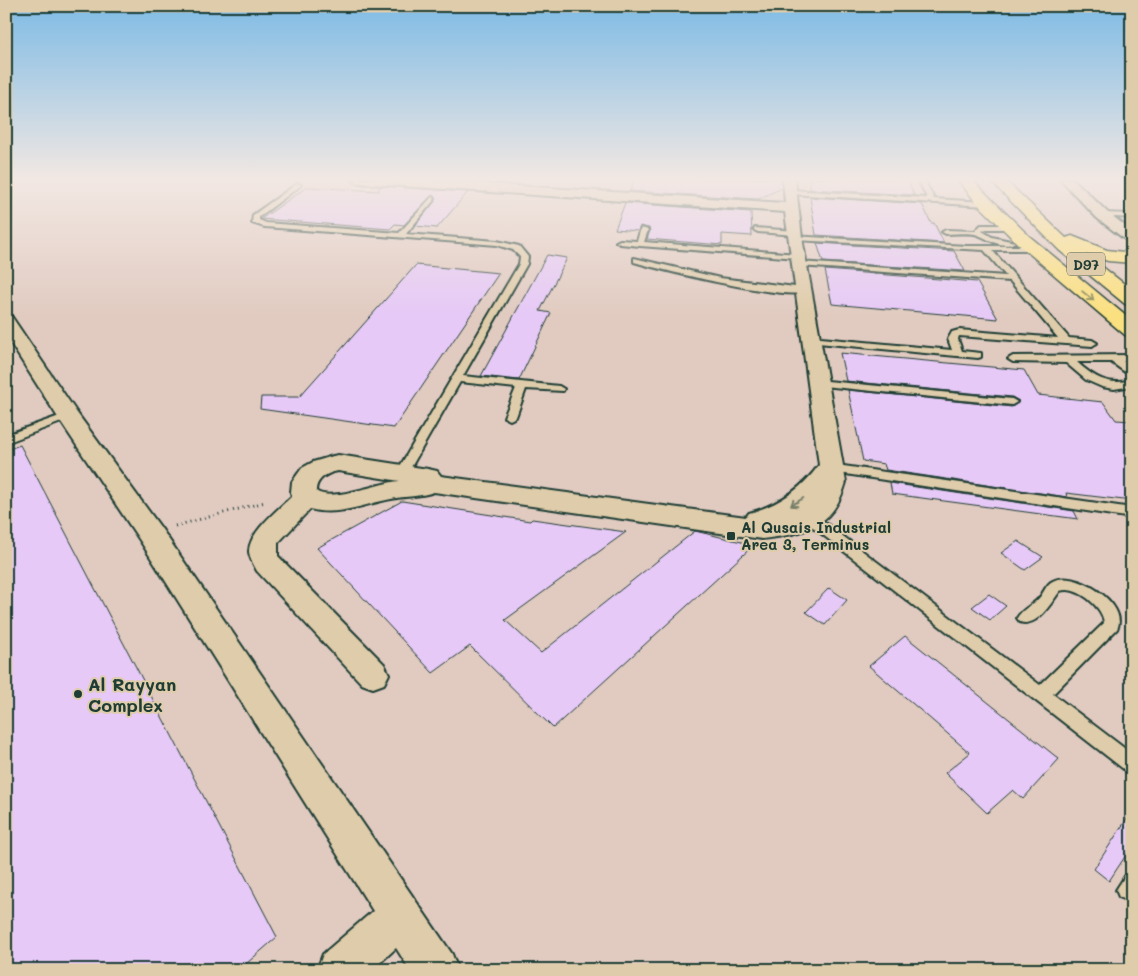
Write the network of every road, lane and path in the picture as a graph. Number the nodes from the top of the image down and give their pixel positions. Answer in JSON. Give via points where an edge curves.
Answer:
{"nodes":[{"id":1,"x":263,"y":225,"type":"edge"},
{"id":2,"x":410,"y":225,"type":"edge"},
{"id":3,"x":794,"y":225,"type":"edge"},
{"id":4,"x":1007,"y":225,"type":"edge"},
{"id":5,"x":1042,"y":225,"type":"joint"},
{"id":6,"x":1114,"y":225,"type":"edge"},
{"id":7,"x":1010,"y":227,"type":"junction"},
{"id":8,"x":644,"y":230,"type":"dead end"},
{"id":9,"x":946,"y":232,"type":"dead end"},
{"id":10,"x":980,"y":233,"type":"junction"},
{"id":11,"x":400,"y":236,"type":"junction"},
{"id":12,"x":795,"y":236,"type":"junction"},
{"id":13,"x":758,"y":238,"type":"junction"},
{"id":14,"x":1131,"y":238,"type":"edge"},
{"id":15,"x":620,"y":242,"type":"dead end"},
{"id":16,"x":640,"y":244,"type":"junction"},
{"id":17,"x":1030,"y":245,"type":"junction"},
{"id":18,"x":987,"y":249,"type":"junction"},
{"id":19,"x":1132,"y":258,"type":"edge"},
{"id":20,"x":637,"y":260,"type":"dead end"},
{"id":21,"x":798,"y":260,"type":"junction"},
{"id":22,"x":1013,"y":279,"type":"junction"},
{"id":23,"x":804,"y":291,"type":"junction"},
{"id":24,"x":1132,"y":300,"type":"edge"},
{"id":25,"x":6,"y":321,"type":"edge"},
{"id":26,"x":1132,"y":331,"type":"edge"},
{"id":27,"x":810,"y":340,"type":"junction"},
{"id":28,"x":1066,"y":341,"type":"junction"},
{"id":29,"x":1092,"y":343,"type":"dead end"},
{"id":30,"x":958,"y":353,"type":"junction"},
{"id":31,"x":978,"y":355,"type":"dead end"},
{"id":32,"x":1132,"y":358,"type":"edge"},
{"id":33,"x":1013,"y":359,"type":"dead end"},
{"id":34,"x":1114,"y":359,"type":"junction"},
{"id":35,"x":1069,"y":360,"type":"junction"},
{"id":36,"x":1132,"y":374,"type":"edge"},
{"id":37,"x":456,"y":378,"type":"junction"},
{"id":38,"x":817,"y":383,"type":"junction"},
{"id":39,"x":1132,"y":383,"type":"edge"},
{"id":40,"x":522,"y":385,"type":"junction"},
{"id":41,"x":558,"y":389,"type":"dead end"},
{"id":42,"x":1012,"y":402,"type":"dead end"},
{"id":43,"x":68,"y":416,"type":"junction"},
{"id":44,"x":510,"y":418,"type":"dead end"},
{"id":45,"x":6,"y":439,"type":"edge"},
{"id":46,"x":830,"y":468,"type":"junction"},
{"id":47,"x":402,"y":473,"type":"junction"},
{"id":48,"x":431,"y":483,"type":"junction"},
{"id":49,"x":308,"y":498,"type":"junction"},
{"id":50,"x":1132,"y":513,"type":"edge"},
{"id":51,"x":810,"y":518,"type":"junction"},
{"id":52,"x":734,"y":526,"type":"junction"},
{"id":53,"x":150,"y":535,"type":"junction"},
{"id":54,"x":1026,"y":618,"type":"dead end"},
{"id":55,"x":373,"y":674,"type":"dead end"},
{"id":56,"x":1041,"y":695,"type":"junction"},
{"id":57,"x":1132,"y":765,"type":"edge"},
{"id":58,"x":400,"y":916,"type":"junction"},
{"id":59,"x":339,"y":970,"type":"edge"},
{"id":60,"x":436,"y":970,"type":"edge"}],
"edges":[{"from":1,"to":11,"type":"lane"},
{"from":2,"to":11,"type":"lane"},
{"from":3,"to":12,"type":"street"},
{"from":4,"to":7,"type":"main road","number":"D97"},
{"from":5,"to":19,"type":"main road","via":[[1087,250]]},
{"from":5,"to":24,"type":"main road","number":"D97"},
{"from":6,"to":14,"type":"street"},
{"from":7,"to":10,"type":"lane","via":[[984,227],[979,229]]},
{"from":7,"to":17,"type":"main road","number":"D97"},
{"from":8,"to":16,"type":"lane"},
{"from":9,"to":10,"type":"lane"},
{"from":10,"to":17,"type":"lane","via":[[998,241]]},
{"from":11,"to":37,"type":"lane","via":[[504,244],[523,254],[522,264]]},
{"from":12,"to":13,"type":"lane"},
{"from":12,"to":18,"type":"lane"},
{"from":12,"to":21,"type":"street"},
{"from":13,"to":16,"type":"lane"},
{"from":13,"to":21,"type":"lane"},
{"from":15,"to":16,"type":"lane"},
{"from":17,"to":18,"type":"lane"},
{"from":17,"to":26,"type":"main road","number":"D97","one_way":true},
{"from":18,"to":22,"type":"lane"},
{"from":20,"to":23,"type":"lane","via":[[726,282]]},
{"from":21,"to":22,"type":"lane"},
{"from":21,"to":23,"type":"street"},
{"from":22,"to":28,"type":"lane"},
{"from":23,"to":27,"type":"street"},
{"from":25,"to":43,"type":"street"},
{"from":27,"to":30,"type":"lane"},
{"from":27,"to":38,"type":"street"},
{"from":28,"to":29,"type":"lane"},
{"from":28,"to":30,"type":"lane","via":[[959,333],[953,338]]},
{"from":30,"to":31,"type":"lane"},
{"from":32,"to":34,"type":"lane"},
{"from":33,"to":35,"type":"lane"},
{"from":34,"to":35,"type":"lane"},
{"from":34,"to":36,"type":"lane"},
{"from":35,"to":39,"type":"lane","via":[[1086,377],[1098,382],[1118,386]]},
{"from":37,"to":40,"type":"lane"},
{"from":37,"to":47,"type":"lane"},
{"from":38,"to":42,"type":"lane"},
{"from":38,"to":46,"type":"street"},
{"from":40,"to":41,"type":"lane"},
{"from":40,"to":44,"type":"lane"},
{"from":43,"to":45,"type":"lane"},
{"from":43,"to":53,"type":"street"},
{"from":46,"to":50,"type":"lane"},
{"from":46,"to":51,"type":"street","via":[[834,482],[831,496],[824,508]]},
{"from":46,"to":52,"type":"street","one_way":true,"via":[[820,483],[785,510]]},
{"from":47,"to":48,"type":"street","via":[[428,477]]},
{"from":47,"to":49,"type":"street","via":[[330,464],[308,476],[302,487]]},
{"from":48,"to":49,"type":"street","via":[[425,487],[329,503]]},
{"from":48,"to":52,"type":"street"},
{"from":49,"to":53,"type":"path","via":[[214,515]]},
{"from":49,"to":55,"type":"street","via":[[280,540],[274,569]]},
{"from":51,"to":52,"type":"street","via":[[788,526],[762,529]]},
{"from":51,"to":56,"type":"lane"},
{"from":53,"to":58,"type":"street"},
{"from":54,"to":56,"type":"lane","via":[[1045,603],[1054,588],[1063,584],[1076,586],[1094,597],[1106,606],[1112,619],[1112,624]]},
{"from":56,"to":57,"type":"lane"},
{"from":58,"to":59,"type":"street"},
{"from":58,"to":60,"type":"street"}]}
